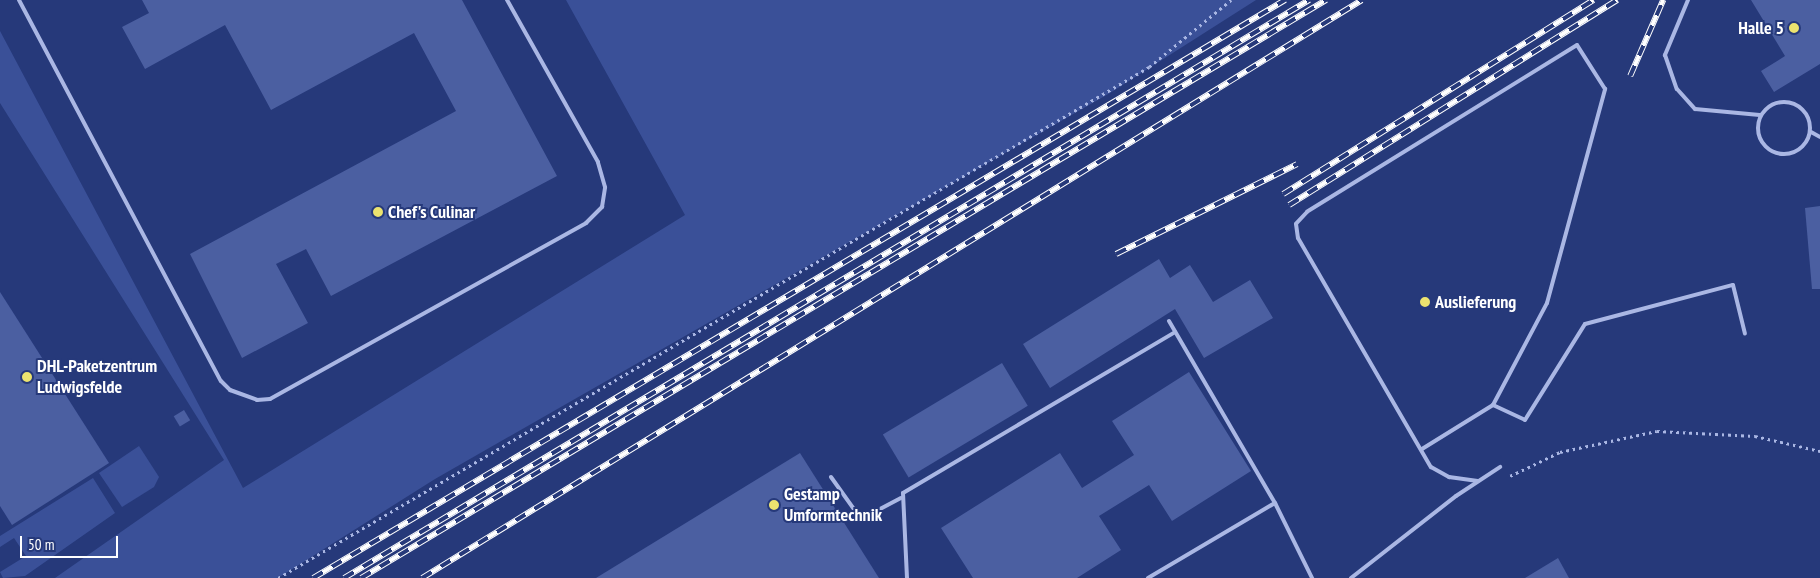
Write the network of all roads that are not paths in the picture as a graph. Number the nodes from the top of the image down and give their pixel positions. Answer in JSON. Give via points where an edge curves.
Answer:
{"nodes":[{"id":1,"x":19,"y":0,"type":"edge"},
{"id":2,"x":507,"y":0,"type":"edge"},
{"id":3,"x":1688,"y":0,"type":"edge"},
{"id":4,"x":1760,"y":116,"type":"junction"},
{"id":5,"x":1811,"y":132,"type":"junction"},
{"id":6,"x":1820,"y":137,"type":"edge"},
{"id":7,"x":1168,"y":321,"type":"dead end"},
{"id":8,"x":1175,"y":332,"type":"junction"},
{"id":9,"x":1745,"y":334,"type":"dead end"},
{"id":10,"x":1493,"y":405,"type":"junction"},
{"id":11,"x":1422,"y":449,"type":"junction"},
{"id":12,"x":1500,"y":467,"type":"dead end"},
{"id":13,"x":831,"y":477,"type":"dead end"},
{"id":14,"x":1478,"y":481,"type":"junction"},
{"id":15,"x":901,"y":498,"type":"junction"},
{"id":16,"x":1275,"y":503,"type":"junction"},
{"id":17,"x":907,"y":578,"type":"edge"},
{"id":18,"x":1148,"y":578,"type":"edge"},
{"id":19,"x":1312,"y":578,"type":"edge"},
{"id":20,"x":1351,"y":578,"type":"edge"}],
"edges":[{"from":1,"to":2,"type":"lane","via":[[221,381],[230,390],[257,400],[270,398],[586,223],[602,207],[605,188],[598,162]]},
{"from":3,"to":4,"type":"lane","via":[[1665,56],[1677,88],[1696,109]]},
{"from":4,"to":5,"type":"lane","via":[[1780,101],[1797,104],[1808,116]]},
{"from":4,"to":5,"type":"lane","via":[[1760,139],[1771,151],[1788,154],[1803,147]]},
{"from":5,"to":6,"type":"lane"},
{"from":7,"to":8,"type":"lane"},
{"from":8,"to":15,"type":"lane","via":[[907,490]]},
{"from":8,"to":16,"type":"lane"},
{"from":9,"to":10,"type":"lane","via":[[1733,285],[1585,324],[1525,420]]},
{"from":10,"to":11,"type":"lane"},
{"from":10,"to":11,"type":"lane","via":[[1547,302],[1605,88],[1577,45],[1307,212],[1296,224],[1298,238]]},
{"from":11,"to":14,"type":"lane","via":[[1431,467],[1449,477]]},
{"from":12,"to":14,"type":"lane"},
{"from":13,"to":15,"type":"lane","via":[[861,519]]},
{"from":14,"to":20,"type":"lane"},
{"from":15,"to":17,"type":"lane"},
{"from":16,"to":18,"type":"lane"},
{"from":16,"to":19,"type":"lane"}]}
